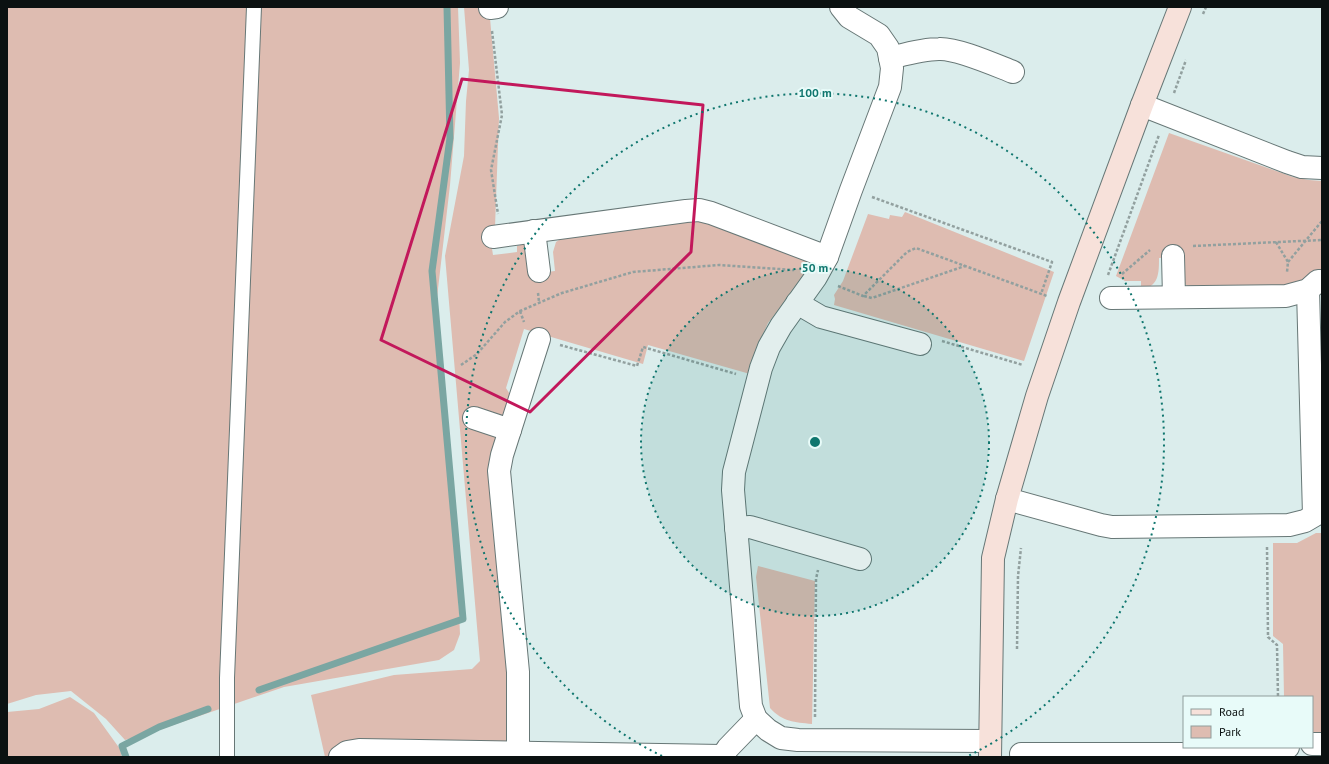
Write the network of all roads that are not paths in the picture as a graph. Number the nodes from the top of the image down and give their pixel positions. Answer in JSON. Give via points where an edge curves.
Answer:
{"nodes":[{"id":1,"x":254,"y":7,"type":"edge"},
{"id":2,"x":841,"y":7,"type":"edge"},
{"id":3,"x":1180,"y":7,"type":"edge"},
{"id":4,"x":890,"y":58,"type":"junction"},
{"id":5,"x":1013,"y":72,"type":"dead end"},
{"id":6,"x":1142,"y":105,"type":"junction"},
{"id":7,"x":1322,"y":168,"type":"edge"},
{"id":8,"x":534,"y":231,"type":"junction"},
{"id":9,"x":497,"y":236,"type":"road end"},
{"id":10,"x":1182,"y":251,"type":"road end"},
{"id":11,"x":827,"y":257,"type":"junction"},
{"id":12,"x":539,"y":271,"type":"dead end"},
{"id":13,"x":1315,"y":285,"type":"edge"},
{"id":14,"x":1108,"y":288,"type":"road end"},
{"id":15,"x":1174,"y":297,"type":"junction"},
{"id":16,"x":797,"y":303,"type":"junction"},
{"id":17,"x":539,"y":339,"type":"road end"},
{"id":18,"x":920,"y":344,"type":"road end"},
{"id":19,"x":474,"y":418,"type":"dead end"},
{"id":20,"x":510,"y":430,"type":"junction"},
{"id":21,"x":1006,"y":499,"type":"junction"},
{"id":22,"x":1318,"y":513,"type":"edge"},
{"id":23,"x":736,"y":528,"type":"junction"},
{"id":24,"x":860,"y":559,"type":"dead end"},
{"id":25,"x":756,"y":720,"type":"junction"},
{"id":26,"x":1286,"y":748,"type":"edge"},
{"id":27,"x":990,"y":749,"type":"edge"},
{"id":28,"x":518,"y":753,"type":"junction"},
{"id":29,"x":1021,"y":754,"type":"dead end"},
{"id":30,"x":227,"y":757,"type":"edge"},
{"id":31,"x":340,"y":757,"type":"edge"},
{"id":32,"x":722,"y":757,"type":"edge"},
{"id":33,"x":1267,"y":757,"type":"edge"},
{"id":34,"x":1274,"y":757,"type":"edge"}],
"edges":[{"from":1,"to":30,"type":"lane","via":[[227,678]]},
{"from":2,"to":4,"type":"street","via":[[849,17],[879,35],[888,48]]},
{"from":3,"to":6,"type":"street"},
{"from":4,"to":5,"type":"street","via":[[941,49]]},
{"from":4,"to":11,"type":"street","via":[[890,87]]},
{"from":6,"to":7,"type":"street","via":[[1286,162],[1302,167]]},
{"from":6,"to":21,"type":"street","via":[[1045,371]]},
{"from":8,"to":9,"type":"street"},
{"from":8,"to":11,"type":"street","via":[[699,210],[711,212]]},
{"from":8,"to":12,"type":"street"},
{"from":10,"to":15,"type":"street"},
{"from":11,"to":16,"type":"street"},
{"from":13,"to":15,"type":"street","via":[[1286,296]]},
{"from":13,"to":22,"type":"street"},
{"from":14,"to":15,"type":"street"},
{"from":16,"to":18,"type":"street","via":[[821,317]]},
{"from":16,"to":23,"type":"street","via":[[769,347],[758,380],[734,472]]},
{"from":17,"to":20,"type":"street"},
{"from":19,"to":20,"type":"street"},
{"from":20,"to":28,"type":"street","via":[[499,471],[518,672]]},
{"from":21,"to":22,"type":"street","via":[[1112,527],[1289,525],[1305,521]]},
{"from":21,"to":27,"type":"street","via":[[993,558]]},
{"from":23,"to":24,"type":"street","via":[[750,527]]},
{"from":23,"to":25,"type":"street","via":[[751,706]]},
{"from":25,"to":27,"type":"street","via":[[781,738]]},
{"from":25,"to":32,"type":"street"},
{"from":26,"to":34,"type":"street"},
{"from":28,"to":31,"type":"street","via":[[359,750],[347,752]]},
{"from":28,"to":32,"type":"street"},
{"from":29,"to":33,"type":"street","via":[[1257,754]]}]}
